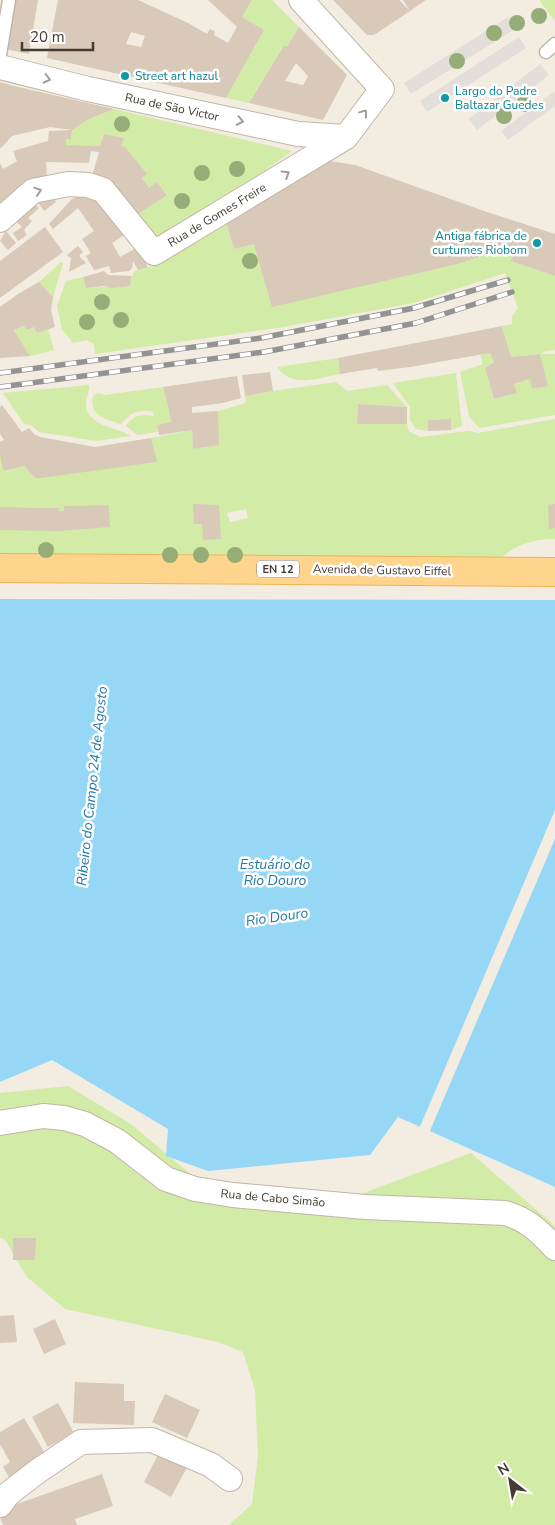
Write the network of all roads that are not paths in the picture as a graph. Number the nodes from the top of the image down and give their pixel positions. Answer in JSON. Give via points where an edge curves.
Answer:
{"nodes":[{"id":1,"x":10,"y":0,"type":"edge"},
{"id":2,"x":301,"y":0,"type":"edge"},
{"id":3,"x":0,"y":55,"type":"edge"},
{"id":4,"x":0,"y":67,"type":"edge"},
{"id":5,"x":346,"y":137,"type":"junction"},
{"id":6,"x":0,"y":220,"type":"edge"},
{"id":7,"x":0,"y":568,"type":"edge"},
{"id":8,"x":555,"y":572,"type":"edge"},
{"id":9,"x":0,"y":1123,"type":"edge"},
{"id":10,"x":555,"y":1248,"type":"edge"},
{"id":11,"x":230,"y":1479,"type":"dead end"},
{"id":12,"x":0,"y":1504,"type":"edge"}],
"edges":[{"from":1,"to":3,"type":"lane"},
{"from":5,"to":2,"type":"street","one_way":true,"via":[[382,89]]},
{"from":4,"to":5,"type":"street","name":"Rua de São Victor","one_way":true,"via":[[298,134]]},
{"from":6,"to":5,"type":"street","name":"Rua de Gomes Freire","one_way":true,"via":[[33,190],[88,184],[103,190],[154,253]]},
{"from":7,"to":8,"type":"main road","name":"Avenida de Gustavo Eiffel","number":"EN 12"},
{"from":9,"to":10,"type":"street","name":"Rua de Cabo Simão","via":[[43,1116],[85,1124],[118,1141],[166,1179],[195,1189],[365,1207],[505,1213],[534,1226]]},
{"from":11,"to":12,"type":"street","via":[[211,1465],[152,1440],[81,1442],[30,1477]]}]}
